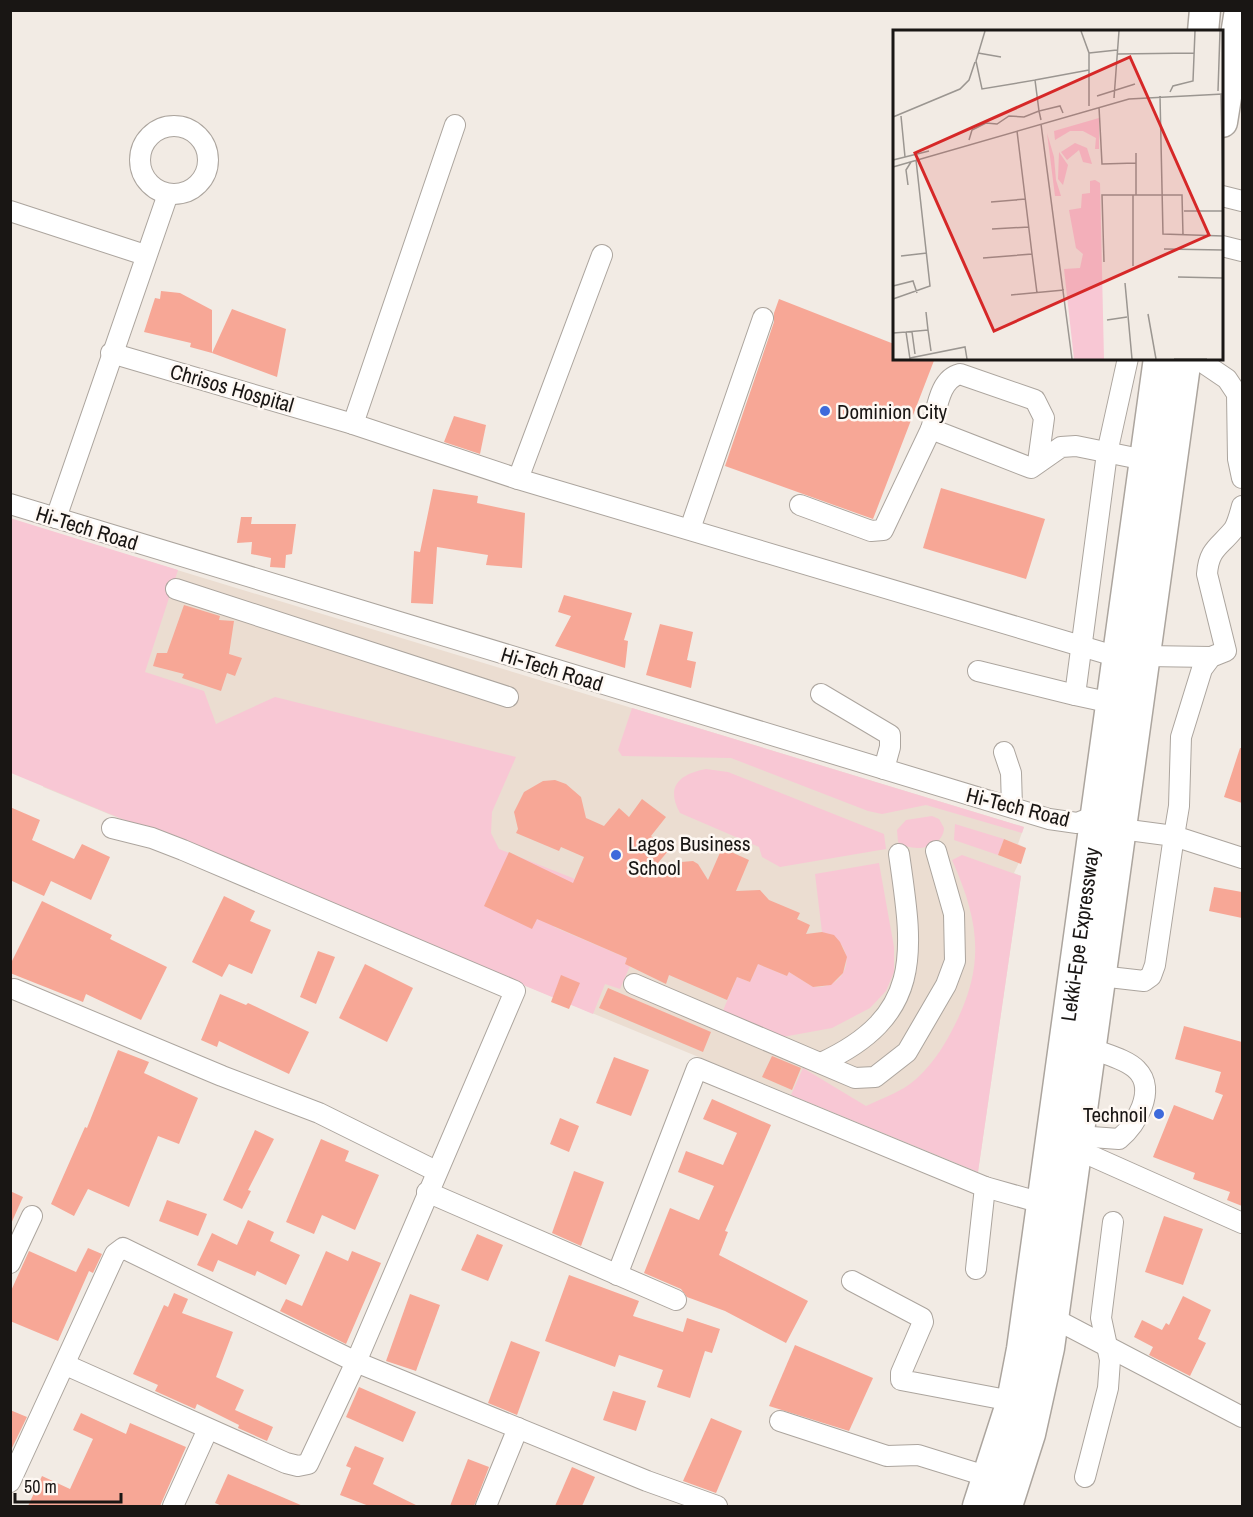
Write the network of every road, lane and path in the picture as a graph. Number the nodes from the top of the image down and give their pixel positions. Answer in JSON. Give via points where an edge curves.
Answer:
{"nodes":[{"id":1,"x":1205,"y":10,"type":"edge"},
{"id":2,"x":1240,"y":10,"type":"edge"},
{"id":3,"x":1203,"y":30,"type":"edge"},
{"id":4,"x":1223,"y":110,"type":"edge"},
{"id":5,"x":455,"y":125,"type":"dead end"},
{"id":6,"x":168,"y":194,"type":"dead end"},
{"id":7,"x":1223,"y":196,"type":"edge"},
{"id":8,"x":1242,"y":201,"type":"edge"},
{"id":9,"x":10,"y":211,"type":"edge"},
{"id":10,"x":1223,"y":246,"type":"edge"},
{"id":11,"x":1242,"y":251,"type":"edge"},
{"id":12,"x":145,"y":255,"type":"junction"},
{"id":13,"x":602,"y":255,"type":"dead end"},
{"id":14,"x":763,"y":318,"type":"dead end"},
{"id":15,"x":111,"y":353,"type":"junction"},
{"id":16,"x":1128,"y":360,"type":"edge"},
{"id":17,"x":1159,"y":360,"type":"edge"},
{"id":18,"x":1186,"y":360,"type":"edge"},
{"id":19,"x":1199,"y":360,"type":"edge"},
{"id":20,"x":1240,"y":418,"type":"edge"},
{"id":21,"x":353,"y":424,"type":"junction"},
{"id":22,"x":931,"y":429,"type":"junction"},
{"id":23,"x":1107,"y":453,"type":"junction"},
{"id":24,"x":1145,"y":460,"type":"junction"},
{"id":25,"x":1038,"y":462,"type":"junction"},
{"id":26,"x":518,"y":478,"type":"junction"},
{"id":27,"x":1242,"y":478,"type":"edge"},
{"id":28,"x":10,"y":504,"type":"edge"},
{"id":29,"x":800,"y":505,"type":"dead end"},
{"id":30,"x":1242,"y":506,"type":"edge"},
{"id":31,"x":56,"y":518,"type":"junction"},
{"id":32,"x":690,"y":529,"type":"junction"},
{"id":33,"x":176,"y":589,"type":"dead end"},
{"id":34,"x":1080,"y":647,"type":"junction"},
{"id":35,"x":1131,"y":656,"type":"junction"},
{"id":36,"x":1211,"y":657,"type":"junction"},
{"id":37,"x":978,"y":671,"type":"dead end"},
{"id":38,"x":821,"y":694,"type":"dead end"},
{"id":39,"x":1075,"y":695,"type":"junction"},
{"id":40,"x":508,"y":697,"type":"dead end"},
{"id":41,"x":1112,"y":703,"type":"junction"},
{"id":42,"x":1004,"y":752,"type":"dead end"},
{"id":43,"x":884,"y":769,"type":"junction"},
{"id":44,"x":1011,"y":807,"type":"junction"},
{"id":45,"x":1108,"y":822,"type":"junction"},
{"id":46,"x":112,"y":828,"type":"dead end"},
{"id":47,"x":1174,"y":836,"type":"junction"},
{"id":48,"x":936,"y":850,"type":"dead end"},
{"id":49,"x":899,"y":854,"type":"dead end"},
{"id":50,"x":1242,"y":858,"type":"edge"},
{"id":51,"x":1100,"y":976,"type":"junction"},
{"id":52,"x":634,"y":984,"type":"dead end"},
{"id":53,"x":14,"y":989,"type":"dead end"},
{"id":54,"x":1090,"y":1048,"type":"junction"},
{"id":55,"x":821,"y":1063,"type":"junction"},
{"id":56,"x":1077,"y":1142,"type":"junction"},
{"id":57,"x":436,"y":1171,"type":"junction"},
{"id":58,"x":985,"y":1187,"type":"junction"},
{"id":59,"x":427,"y":1192,"type":"junction"},
{"id":60,"x":1042,"y":1203,"type":"junction"},
{"id":61,"x":32,"y":1216,"type":"dead end"},
{"id":62,"x":1113,"y":1222,"type":"dead end"},
{"id":63,"x":1242,"y":1223,"type":"edge"},
{"id":64,"x":10,"y":1263,"type":"edge"},
{"id":65,"x":976,"y":1269,"type":"dead end"},
{"id":66,"x":617,"y":1275,"type":"junction"},
{"id":67,"x":852,"y":1281,"type":"dead end"},
{"id":68,"x":676,"y":1300,"type":"dead end"},
{"id":69,"x":1053,"y":1318,"type":"junction"},
{"id":70,"x":1108,"y":1347,"type":"junction"},
{"id":71,"x":356,"y":1362,"type":"junction"},
{"id":72,"x":66,"y":1365,"type":"junction"},
{"id":73,"x":1012,"y":1401,"type":"junction"},
{"id":74,"x":1242,"y":1417,"type":"edge"},
{"id":75,"x":780,"y":1421,"type":"dead end"},
{"id":76,"x":518,"y":1428,"type":"junction"},
{"id":77,"x":208,"y":1429,"type":"junction"},
{"id":78,"x":989,"y":1477,"type":"junction"},
{"id":79,"x":1085,"y":1477,"type":"dead end"},
{"id":80,"x":10,"y":1482,"type":"edge"},
{"id":81,"x":173,"y":1506,"type":"edge"},
{"id":82,"x":486,"y":1506,"type":"edge"},
{"id":83,"x":717,"y":1506,"type":"edge"},
{"id":84,"x":978,"y":1506,"type":"edge"},
{"id":85,"x":1007,"y":1506,"type":"edge"}],
"edges":[{"from":1,"to":3,"type":"highway"},
{"from":2,"to":4,"type":"highway"},
{"from":5,"to":21,"type":"street"},
{"from":6,"to":12,"type":"street"},
{"from":7,"to":8,"type":"street"},
{"from":9,"to":12,"type":"street"},
{"from":10,"to":11,"type":"street"},
{"from":12,"to":15,"type":"street"},
{"from":13,"to":26,"type":"street"},
{"from":14,"to":32,"type":"street"},
{"from":15,"to":21,"type":"street","name":"Chrisos Hospital"},
{"from":15,"to":31,"type":"street"},
{"from":16,"to":23,"type":"street"},
{"from":17,"to":24,"type":"highway","name":"Lekki-Epe Expressway"},
{"from":18,"to":35,"type":"highway","name":"Lekki-Epe Expressway"},
{"from":19,"to":20,"type":"street","via":[[1227,379],[1237,394]]},
{"from":20,"to":27,"type":"street","via":[[1238,459]]},
{"from":21,"to":26,"type":"street","name":"Chrisos Hospital"},
{"from":22,"to":25,"type":"street","via":[[1031,468]]},
{"from":22,"to":25,"type":"street","via":[[945,383],[960,374],[1035,400],[1044,418]]},
{"from":22,"to":29,"type":"street","via":[[883,530],[871,531]]},
{"from":23,"to":24,"type":"street"},
{"from":23,"to":25,"type":"street","via":[[1076,446],[1060,447]]},
{"from":23,"to":34,"type":"street"},
{"from":24,"to":35,"type":"highway","name":"Lekki-Epe Expressway"},
{"from":26,"to":32,"type":"street","name":"Chrisos Hospital"},
{"from":28,"to":31,"type":"street","name":"Hi-Tech Road"},
{"from":30,"to":36,"type":"street","via":[[1235,527],[1208,561],[1207,573],[1226,651]]},
{"from":31,"to":43,"type":"street","name":"Hi-Tech Road"},
{"from":32,"to":34,"type":"street","name":"Chrisos Hospital"},
{"from":33,"to":40,"type":"street"},
{"from":34,"to":35,"type":"street","name":"Chrisos Hospital"},
{"from":34,"to":39,"type":"street"},
{"from":35,"to":36,"type":"street","name":"Chrisos Hospital"},
{"from":35,"to":41,"type":"highway","name":"Lekki-Epe Expressway"},
{"from":35,"to":45,"type":"highway","name":"Lekki-Epe Expressway"},
{"from":36,"to":47,"type":"street","via":[[1202,669],[1181,737]]},
{"from":37,"to":39,"type":"street"},
{"from":38,"to":43,"type":"street","via":[[890,735]]},
{"from":39,"to":41,"type":"street"},
{"from":41,"to":45,"type":"highway","name":"Lekki-Epe Expressway"},
{"from":42,"to":44,"type":"street","via":[[1011,772]]},
{"from":43,"to":44,"type":"street","name":"Hi-Tech Road"},
{"from":44,"to":45,"type":"street","name":"Hi-Tech Road","via":[[1049,819]]},
{"from":45,"to":47,"type":"street","name":"Hi-Tech Road"},
{"from":45,"to":51,"type":"highway","name":"Lekki-Epe Expressway"},
{"from":45,"to":60,"type":"highway","name":"Lekki-Epe Expressway"},
{"from":46,"to":57,"type":"street","via":[[183,850],[515,991]]},
{"from":47,"to":50,"type":"street","name":"Hi-Tech Road"},
{"from":47,"to":51,"type":"street","via":[[1151,976],[1144,981]]},
{"from":48,"to":55,"type":"street","via":[[954,914],[955,961],[930,1016],[907,1052],[875,1077],[855,1078]]},
{"from":49,"to":55,"type":"street","via":[[910,946],[900,990],[886,1017],[840,1054]]},
{"from":51,"to":54,"type":"highway","name":"Lekki-Epe Expressway"},
{"from":52,"to":55,"type":"street"},
{"from":53,"to":57,"type":"street","via":[[319,1113]]},
{"from":54,"to":56,"type":"highway","name":"Lekki-Epe Expressway"},
{"from":54,"to":56,"type":"street","via":[[1136,1068],[1144,1078],[1144,1099],[1132,1127],[1119,1139]]},
{"from":56,"to":63,"type":"street"},
{"from":56,"to":69,"type":"highway","name":"Lekki-Epe Expressway"},
{"from":57,"to":59,"type":"street"},
{"from":58,"to":60,"type":"street"},
{"from":58,"to":65,"type":"street"},
{"from":58,"to":66,"type":"street","via":[[697,1068]]},
{"from":59,"to":66,"type":"street"},
{"from":59,"to":71,"type":"street"},
{"from":60,"to":73,"type":"highway","name":"Lekki-Epe Expressway"},
{"from":61,"to":64,"type":"street"},
{"from":62,"to":70,"type":"street","via":[[1101,1318]]},
{"from":66,"to":68,"type":"street"},
{"from":67,"to":73,"type":"street","via":[[922,1318],[901,1380]]},
{"from":69,"to":70,"type":"street"},
{"from":69,"to":85,"type":"highway","name":"Lekki-Epe Expressway","via":[[1040,1392]]},
{"from":70,"to":74,"type":"street"},
{"from":70,"to":79,"type":"street","via":[[1108,1388]]},
{"from":71,"to":72,"type":"street","via":[[123,1248],[115,1254]]},
{"from":71,"to":76,"type":"street"},
{"from":71,"to":77,"type":"street","via":[[308,1464],[286,1462]]},
{"from":72,"to":77,"type":"street"},
{"from":72,"to":80,"type":"street"},
{"from":73,"to":78,"type":"highway","name":"Lekki-Epe Expressway"},
{"from":75,"to":78,"type":"street","via":[[888,1456],[918,1455]]},
{"from":76,"to":82,"type":"street"},
{"from":76,"to":83,"type":"street"},
{"from":77,"to":81,"type":"street"},
{"from":78,"to":84,"type":"highway","name":"Lekki-Epe Expressway"}]}
